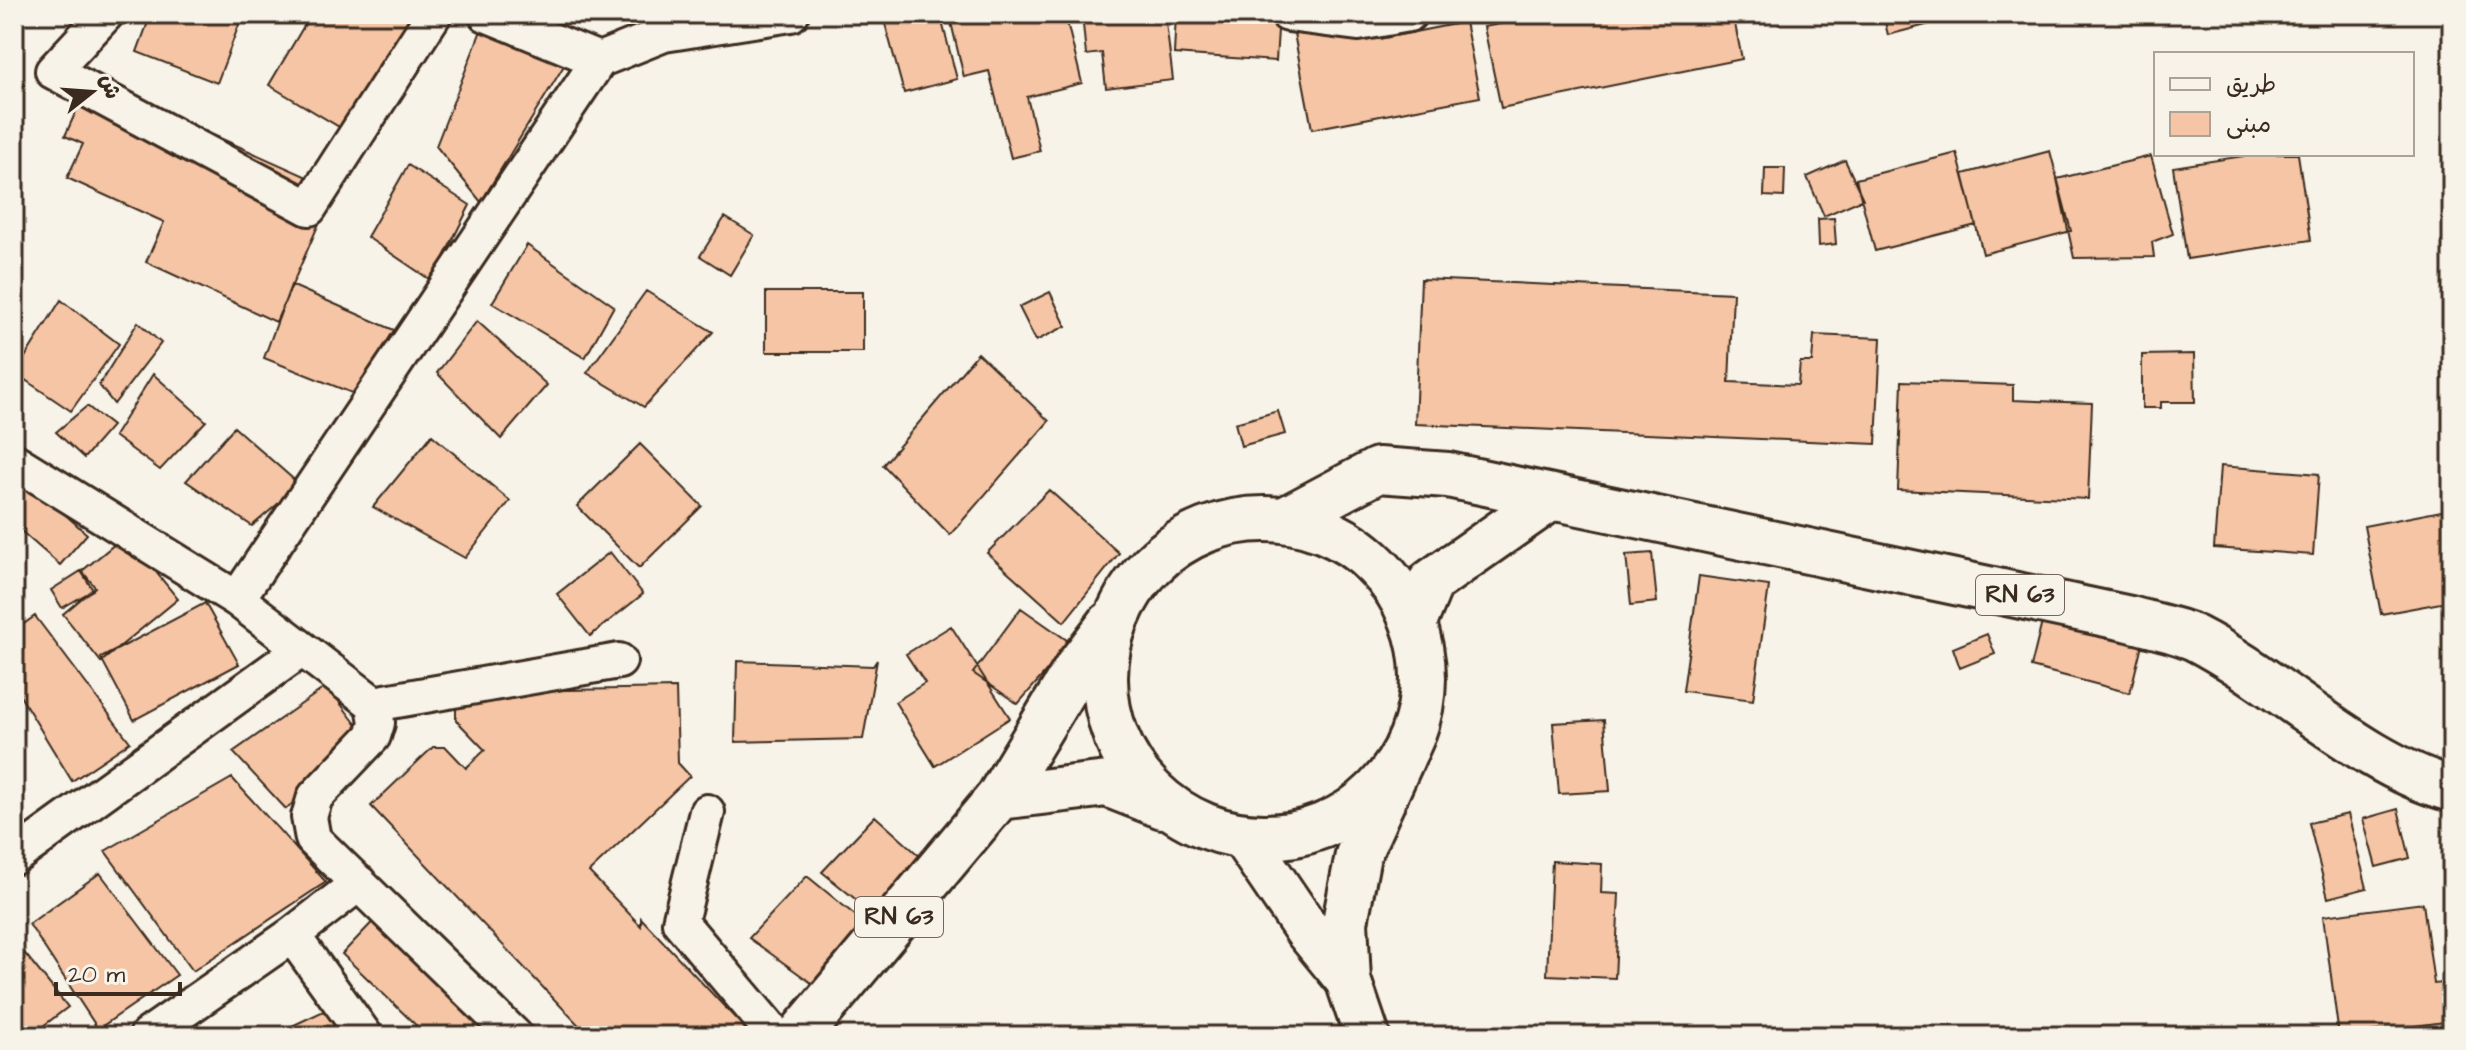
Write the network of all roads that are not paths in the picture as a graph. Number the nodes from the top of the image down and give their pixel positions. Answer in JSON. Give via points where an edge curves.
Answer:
{"nodes":[{"id":1,"x":106,"y":14,"type":"edge"},
{"id":2,"x":434,"y":14,"type":"edge"},
{"id":3,"x":486,"y":14,"type":"edge"},
{"id":4,"x":791,"y":14,"type":"edge"},
{"id":5,"x":1288,"y":14,"type":"edge"},
{"id":6,"x":1409,"y":14,"type":"edge"},
{"id":7,"x":599,"y":60,"type":"junction"},
{"id":8,"x":14,"y":461,"type":"edge"},
{"id":9,"x":1551,"y":498,"type":"junction"},
{"id":10,"x":1286,"y":519,"type":"junction"},
{"id":11,"x":237,"y":599,"type":"junction"},
{"id":12,"x":1118,"y":615,"type":"junction"},
{"id":13,"x":1414,"y":623,"type":"junction"},
{"id":14,"x":302,"y":649,"type":"junction"},
{"id":15,"x":619,"y":661,"type":"dead end"},
{"id":16,"x":374,"y":704,"type":"junction"},
{"id":17,"x":1403,"y":756,"type":"junction"},
{"id":18,"x":2452,"y":789,"type":"edge"},
{"id":19,"x":999,"y":797,"type":"junction"},
{"id":20,"x":707,"y":812,"type":"dead end"},
{"id":21,"x":1181,"y":814,"type":"junction"},
{"id":22,"x":1243,"y":836,"type":"junction"},
{"id":23,"x":14,"y":857,"type":"edge"},
{"id":24,"x":359,"y":883,"type":"junction"},
{"id":25,"x":292,"y":935,"type":"junction"},
{"id":26,"x":1348,"y":980,"type":"junction"},
{"id":27,"x":147,"y":1036,"type":"edge"},
{"id":28,"x":365,"y":1036,"type":"edge"},
{"id":29,"x":515,"y":1036,"type":"edge"},
{"id":30,"x":776,"y":1036,"type":"edge"},
{"id":31,"x":799,"y":1036,"type":"edge"},
{"id":32,"x":1367,"y":1036,"type":"edge"}],
"edges":[{"from":1,"to":2,"type":"street","via":[[53,71],[309,208]]},
{"from":3,"to":7,"type":"street"},
{"from":4,"to":7,"type":"street","via":[[664,34]]},
{"from":5,"to":6,"type":"street","via":[[1358,23]]},
{"from":7,"to":11,"type":"street"},
{"from":8,"to":11,"type":"street"},
{"from":9,"to":10,"type":"main road","via":[[1448,475],[1378,470]]},
{"from":9,"to":13,"type":"main road","via":[[1431,582]]},
{"from":9,"to":18,"type":"main road","number":"RN 63","via":[[2130,619],[2192,637],[2363,747],[2430,784]]},
{"from":10,"to":12,"type":"main road","via":[[1234,520],[1185,538],[1145,571]]},
{"from":10,"to":13,"type":"main road","via":[[1328,531],[1364,553],[1394,584]]},
{"from":11,"to":14,"type":"street"},
{"from":12,"to":19,"type":"main road","via":[[1078,666]]},
{"from":12,"to":21,"type":"main road","via":[[1106,659],[1107,704],[1121,747],[1147,785]]},
{"from":13,"to":17,"type":"main road","via":[[1423,668],[1420,713]]},
{"from":14,"to":16,"type":"street"},
{"from":14,"to":23,"type":"street"},
{"from":15,"to":16,"type":"street"},
{"from":16,"to":24,"type":"street","via":[[373,736],[315,797],[309,817],[313,839]]},
{"from":17,"to":22,"type":"main road","via":[[1374,794],[1336,821],[1291,836]]},
{"from":17,"to":26,"type":"main road","via":[[1358,855],[1345,922]]},
{"from":19,"to":21,"type":"main road","via":[[1107,784]]},
{"from":19,"to":31,"type":"main road","number":"RN 63"},
{"from":20,"to":30,"type":"street","via":[[680,922]]},
{"from":21,"to":22,"type":"main road","via":[[1211,829]]},
{"from":22,"to":26,"type":"main road"},
{"from":24,"to":25,"type":"street"},
{"from":24,"to":29,"type":"street"},
{"from":25,"to":27,"type":"street"},
{"from":25,"to":28,"type":"street"},
{"from":26,"to":32,"type":"main road"}]}
